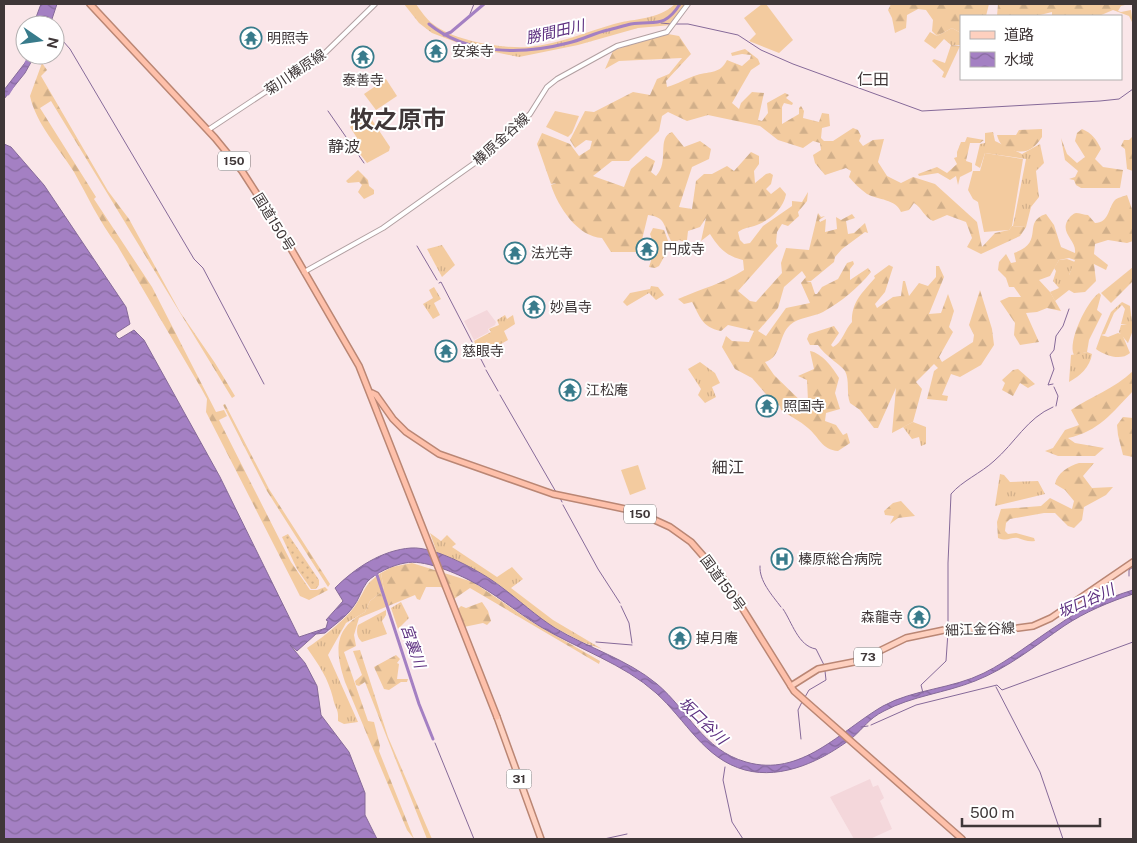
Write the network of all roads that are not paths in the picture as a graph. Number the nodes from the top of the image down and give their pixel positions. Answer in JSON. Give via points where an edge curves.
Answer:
{"nodes":[{"id":1,"x":90,"y":4,"type":"edge"},
{"id":2,"x":375,"y":4,"type":"edge"},
{"id":3,"x":688,"y":4,"type":"edge"},
{"id":4,"x":208,"y":130,"type":"junction"},
{"id":5,"x":304,"y":272,"type":"junction"},
{"id":6,"x":371,"y":393,"type":"junction"},
{"id":7,"x":1133,"y":562,"type":"edge"},
{"id":8,"x":791,"y":686,"type":"junction"},
{"id":9,"x":496,"y":718,"type":"joint"},
{"id":10,"x":540,"y":839,"type":"edge"},
{"id":11,"x":962,"y":839,"type":"edge"}],
"edges":[{"from":1,"to":4,"type":"highway","name":"国道150号","number":"150"},
{"from":2,"to":4,"type":"main road","name":"菊川榛原線","via":[[326,52]]},
{"from":3,"to":5,"type":"main road","name":"榛原金谷線","via":[[674,24],[660,35],[617,46],[557,79],[547,87],[530,114],[486,155],[383,228]]},
{"from":4,"to":5,"type":"highway","name":"国道150号","number":"150","via":[[242,171]]},
{"from":5,"to":6,"type":"highway","name":"国道150号","number":"150","via":[[359,366]]},
{"from":6,"to":8,"type":"highway","name":"国道150号","number":"150","via":[[406,432],[440,454],[553,494],[630,510],[670,527],[691,542],[710,562]]},
{"from":6,"to":9,"type":"highway","name":"国道150号","number":"150"},
{"from":7,"to":8,"type":"main road","name":"細江金谷線","number":"73","via":[[1051,618],[1033,626],[947,629],[900,640],[858,661],[818,670]]},
{"from":8,"to":11,"type":"highway","name":"国道150号","number":"150"},
{"from":9,"to":10,"type":"main road","number":"31"}]}
